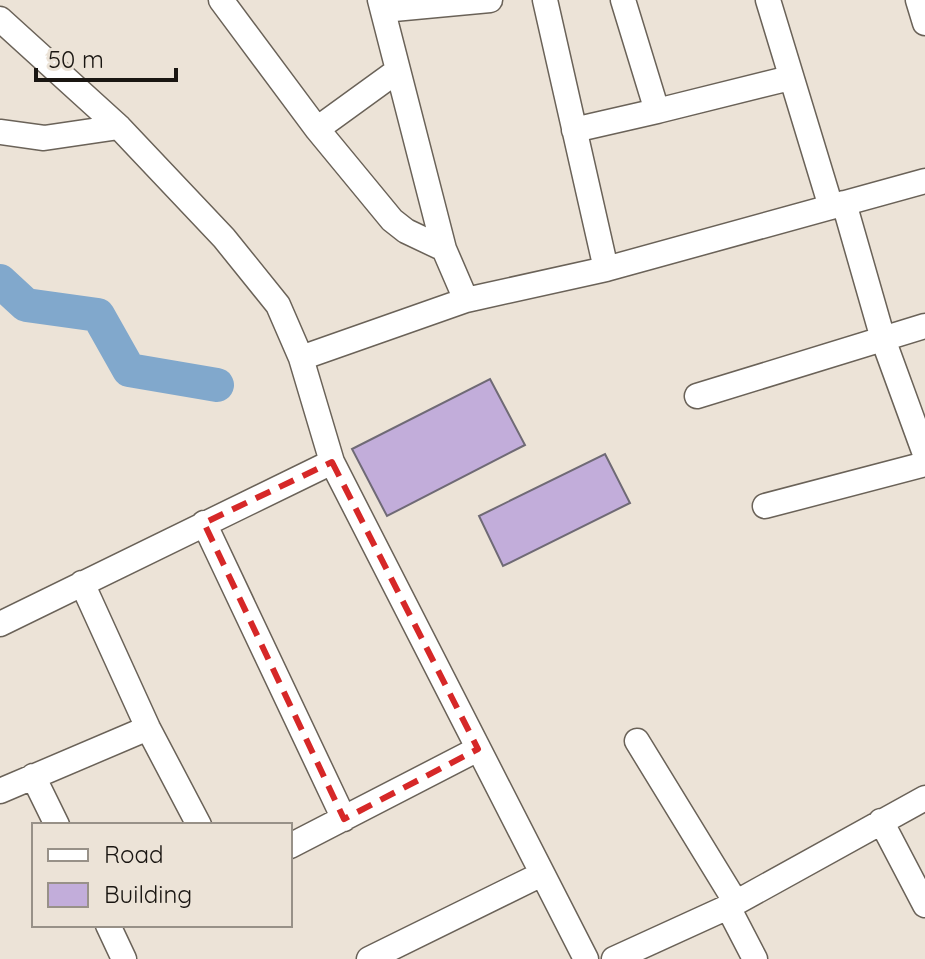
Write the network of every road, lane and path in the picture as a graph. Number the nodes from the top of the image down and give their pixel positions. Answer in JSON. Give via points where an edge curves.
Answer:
{"nodes":[{"id":1,"x":221,"y":0,"type":"edge"},
{"id":2,"x":490,"y":0,"type":"edge"},
{"id":3,"x":545,"y":0,"type":"edge"},
{"id":4,"x":623,"y":0,"type":"edge"},
{"id":5,"x":768,"y":0,"type":"edge"},
{"id":6,"x":918,"y":0,"type":"edge"},
{"id":7,"x":381,"y":5,"type":"edge"},
{"id":8,"x":0,"y":19,"type":"edge"},
{"id":9,"x":925,"y":23,"type":"edge"},
{"id":10,"x":397,"y":71,"type":"junction"},
{"id":11,"x":790,"y":78,"type":"junction"},
{"id":12,"x":657,"y":111,"type":"junction"},
{"id":13,"x":119,"y":127,"type":"junction"},
{"id":14,"x":317,"y":129,"type":"junction"},
{"id":15,"x":574,"y":130,"type":"junction"},
{"id":16,"x":0,"y":132,"type":"edge"},
{"id":17,"x":925,"y":181,"type":"edge"},
{"id":18,"x":838,"y":205,"type":"junction"},
{"id":19,"x":444,"y":249,"type":"junction"},
{"id":20,"x":606,"y":269,"type":"junction"},
{"id":21,"x":466,"y":300,"type":"junction"},
{"id":22,"x":925,"y":326,"type":"edge"},
{"id":23,"x":883,"y":339,"type":"junction"},
{"id":24,"x":301,"y":358,"type":"junction"},
{"id":25,"x":697,"y":396,"type":"dead end"},
{"id":26,"x":925,"y":454,"type":"edge"},
{"id":27,"x":332,"y":462,"type":"junction"},
{"id":28,"x":925,"y":464,"type":"edge"},
{"id":29,"x":765,"y":506,"type":"dead end"},
{"id":30,"x":204,"y":523,"type":"junction"},
{"id":31,"x":82,"y":583,"type":"junction"},
{"id":32,"x":0,"y":624,"type":"edge"},
{"id":33,"x":148,"y":728,"type":"junction"},
{"id":34,"x":637,"y":741,"type":"dead end"},
{"id":35,"x":478,"y":749,"type":"junction"},
{"id":36,"x":33,"y":776,"type":"junction"},
{"id":37,"x":0,"y":791,"type":"edge"},
{"id":38,"x":925,"y":798,"type":"edge"},
{"id":39,"x":344,"y":819,"type":"junction"},
{"id":40,"x":881,"y":821,"type":"junction"},
{"id":41,"x":56,"y":823,"type":"edge"},
{"id":42,"x":198,"y":823,"type":"edge"},
{"id":43,"x":292,"y":845,"type":"edge"},
{"id":44,"x":542,"y":874,"type":"junction"},
{"id":45,"x":731,"y":904,"type":"junction"},
{"id":46,"x":925,"y":905,"type":"edge"},
{"id":47,"x":117,"y":928,"type":"edge"},
{"id":48,"x":124,"y":959,"type":"edge"},
{"id":49,"x":369,"y":959,"type":"edge"},
{"id":50,"x":586,"y":959,"type":"edge"},
{"id":51,"x":614,"y":959,"type":"edge"},
{"id":52,"x":755,"y":959,"type":"edge"}],
"edges":[{"from":1,"to":14,"type":"street"},
{"from":2,"to":7,"type":"street"},
{"from":3,"to":15,"type":"street"},
{"from":4,"to":12,"type":"street"},
{"from":5,"to":11,"type":"street"},
{"from":6,"to":9,"type":"street"},
{"from":7,"to":10,"type":"street"},
{"from":8,"to":13,"type":"street"},
{"from":10,"to":14,"type":"street"},
{"from":10,"to":19,"type":"street"},
{"from":11,"to":12,"type":"street"},
{"from":11,"to":18,"type":"street"},
{"from":12,"to":15,"type":"street"},
{"from":13,"to":16,"type":"street","via":[[44,138]]},
{"from":13,"to":24,"type":"street","via":[[251,269],[278,305]]},
{"from":14,"to":19,"type":"street","via":[[392,220]]},
{"from":15,"to":20,"type":"street"},
{"from":17,"to":18,"type":"street"},
{"from":18,"to":20,"type":"street"},
{"from":18,"to":23,"type":"street"},
{"from":19,"to":21,"type":"street"},
{"from":20,"to":21,"type":"street"},
{"from":21,"to":24,"type":"street"},
{"from":22,"to":23,"type":"street"},
{"from":23,"to":25,"type":"street"},
{"from":23,"to":26,"type":"street"},
{"from":24,"to":27,"type":"street"},
{"from":27,"to":30,"type":"street"},
{"from":27,"to":35,"type":"street"},
{"from":28,"to":29,"type":"street"},
{"from":30,"to":31,"type":"street"},
{"from":30,"to":39,"type":"street"},
{"from":31,"to":32,"type":"street"},
{"from":31,"to":33,"type":"street"},
{"from":33,"to":36,"type":"street"},
{"from":33,"to":42,"type":"street"},
{"from":34,"to":45,"type":"street"},
{"from":35,"to":39,"type":"street"},
{"from":35,"to":44,"type":"street"},
{"from":36,"to":37,"type":"street"},
{"from":36,"to":41,"type":"street"},
{"from":38,"to":40,"type":"street"},
{"from":39,"to":43,"type":"street"},
{"from":40,"to":45,"type":"street"},
{"from":40,"to":46,"type":"street"},
{"from":44,"to":49,"type":"street"},
{"from":44,"to":50,"type":"street"},
{"from":45,"to":51,"type":"street"},
{"from":45,"to":52,"type":"street"},
{"from":47,"to":48,"type":"street"}]}
